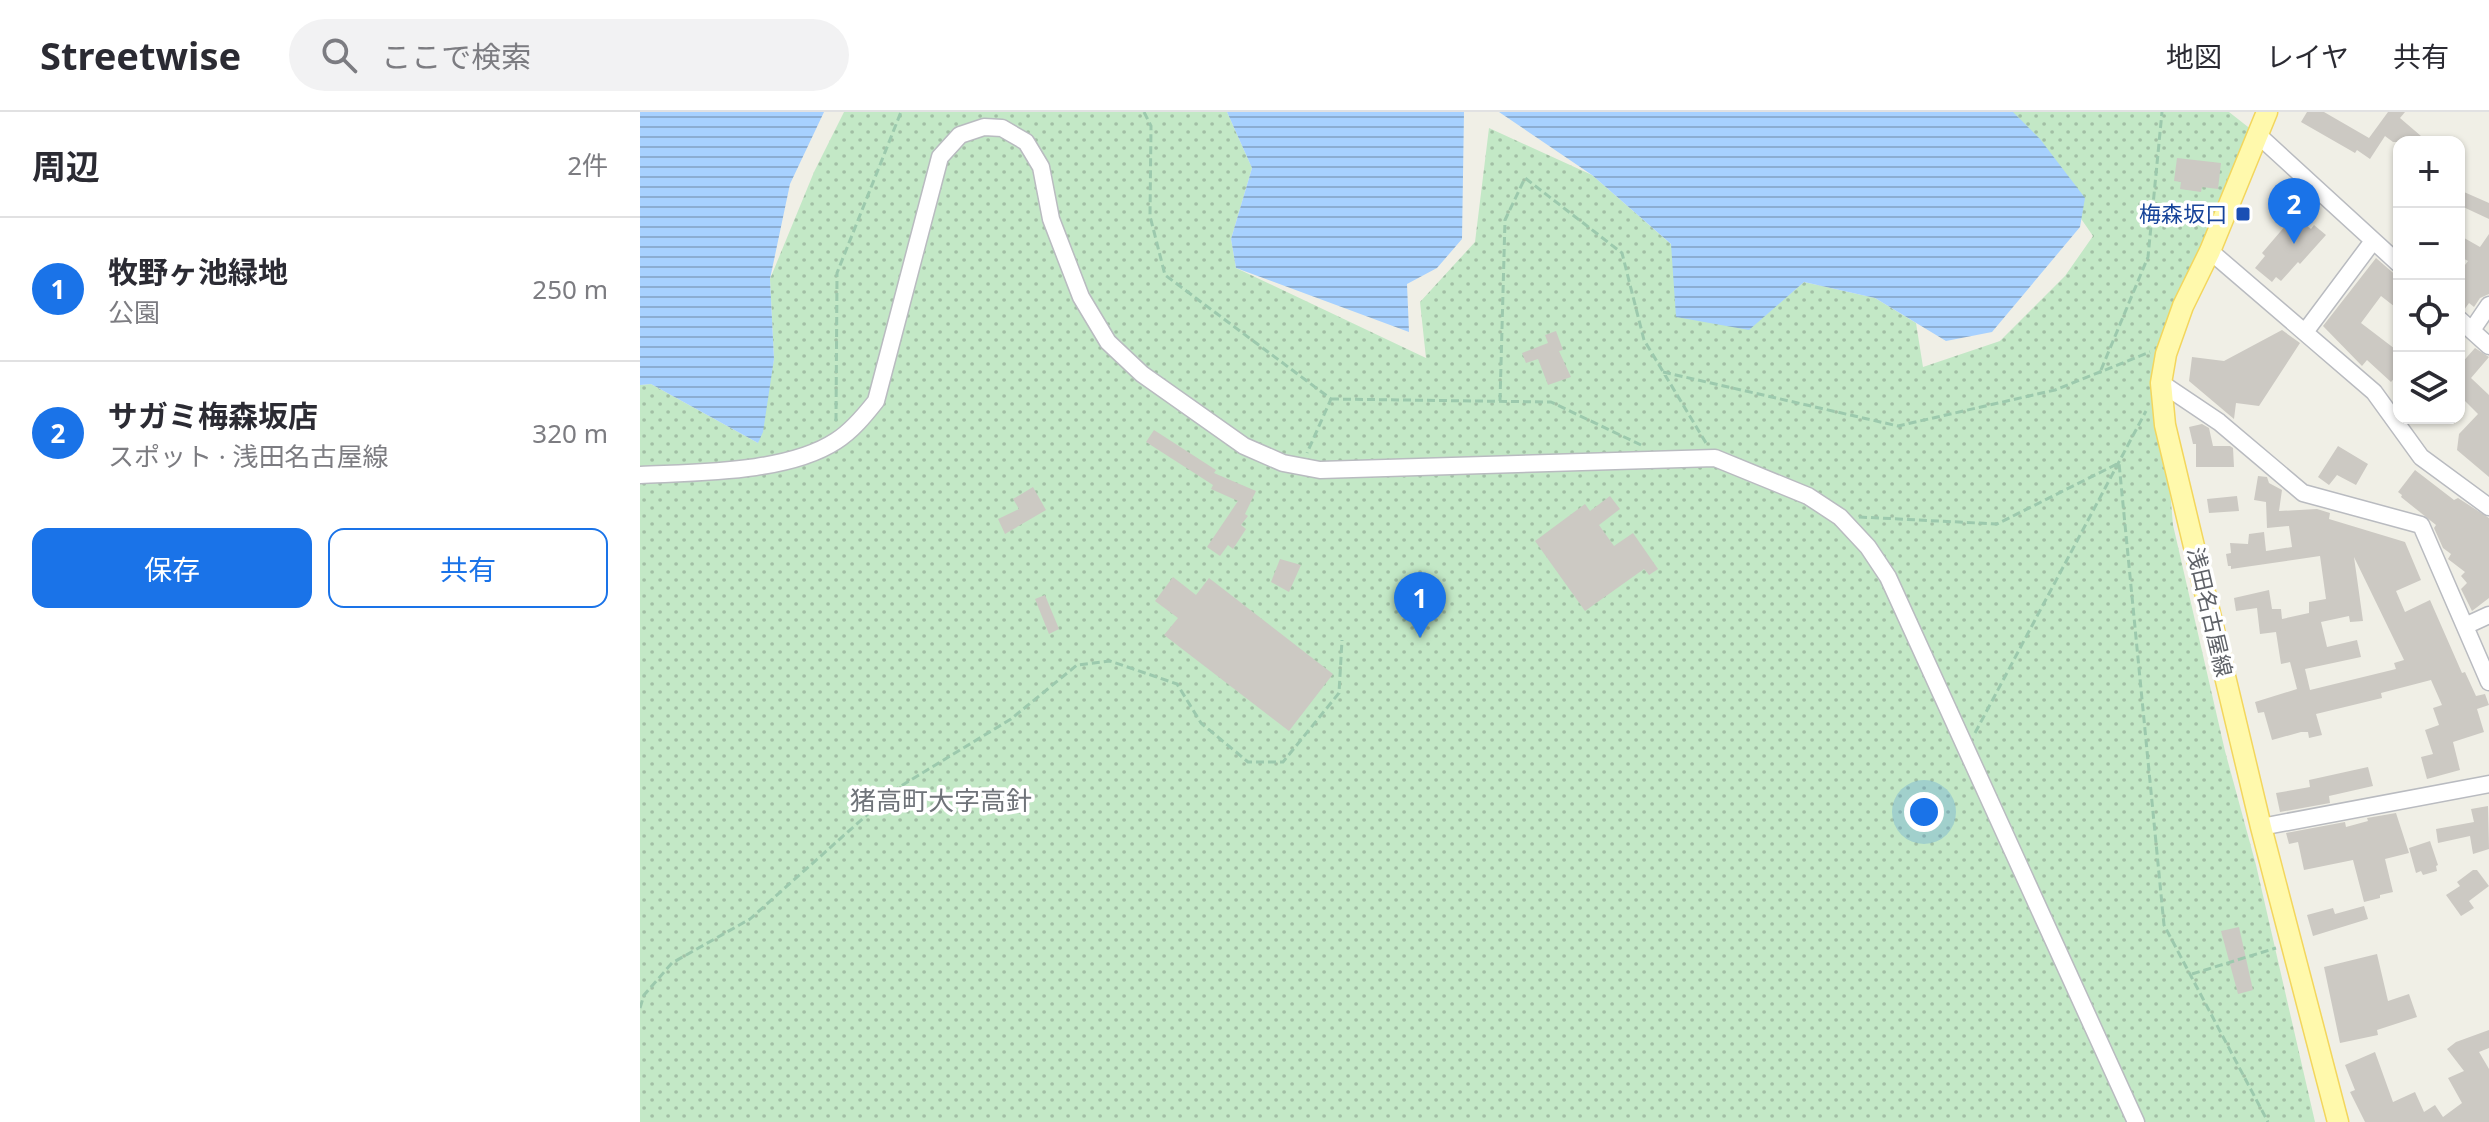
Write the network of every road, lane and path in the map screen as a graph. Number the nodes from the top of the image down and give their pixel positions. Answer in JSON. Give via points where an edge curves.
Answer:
{"nodes":[{"id":1,"x":901,"y":112,"type":"edge"},
{"id":2,"x":1144,"y":112,"type":"edge"},
{"id":3,"x":2162,"y":112,"type":"edge"},
{"id":4,"x":2267,"y":112,"type":"edge"},
{"id":5,"x":2257,"y":134,"type":"junction"},
{"id":6,"x":2373,"y":241,"type":"junction"},
{"id":7,"x":2210,"y":251,"type":"junction"},
{"id":8,"x":2393,"y":259,"type":"edge"},
{"id":9,"x":2489,"y":305,"type":"edge"},
{"id":10,"x":2465,"y":324,"type":"edge"},
{"id":11,"x":2305,"y":332,"type":"junction"},
{"id":12,"x":2169,"y":344,"type":"junction"},
{"id":13,"x":2489,"y":346,"type":"edge"},
{"id":14,"x":1663,"y":372,"type":"junction"},
{"id":15,"x":2101,"y":372,"type":"junction"},
{"id":16,"x":2161,"y":383,"type":"junction"},
{"id":17,"x":1331,"y":399,"type":"junction"},
{"id":18,"x":1500,"y":401,"type":"junction"},
{"id":19,"x":2147,"y":410,"type":"dead end"},
{"id":20,"x":836,"y":441,"type":"junction"},
{"id":21,"x":1643,"y":447,"type":"dead end"},
{"id":22,"x":1715,"y":458,"type":"junction"},
{"id":23,"x":2119,"y":463,"type":"junction"},
{"id":24,"x":1301,"y":466,"type":"junction"},
{"id":25,"x":640,"y":475,"type":"edge"},
{"id":26,"x":2489,"y":507,"type":"edge"},
{"id":27,"x":1840,"y":517,"type":"junction"},
{"id":28,"x":2489,"y":615,"type":"edge"},
{"id":29,"x":2465,"y":626,"type":"junction"},
{"id":30,"x":1342,"y":640,"type":"dead end"},
{"id":31,"x":2489,"y":682,"type":"edge"},
{"id":32,"x":1967,"y":749,"type":"junction"},
{"id":33,"x":2489,"y":784,"type":"edge"},
{"id":34,"x":2261,"y":827,"type":"junction"},
{"id":35,"x":2291,"y":944,"type":"junction"},
{"id":36,"x":2190,"y":974,"type":"junction"},
{"id":37,"x":640,"y":1008,"type":"edge"},
{"id":38,"x":2136,"y":1122,"type":"edge"},
{"id":39,"x":2268,"y":1122,"type":"edge"},
{"id":40,"x":2338,"y":1122,"type":"edge"}],
"edges":[{"from":1,"to":20,"type":"path","via":[[837,273]]},
{"from":2,"to":17,"type":"path","via":[[1151,126],[1150,216],[1165,275]]},
{"from":3,"to":15,"type":"path","via":[[2148,257]]},
{"from":4,"to":5,"type":"main road","name":"浅田名古屋線"},
{"from":5,"to":6,"type":"street"},
{"from":5,"to":7,"type":"main road","name":"浅田名古屋線"},
{"from":6,"to":8,"type":"street"},
{"from":6,"to":11,"type":"street"},
{"from":7,"to":11,"type":"street"},
{"from":7,"to":12,"type":"main road","name":"浅田名古屋線"},
{"from":9,"to":10,"type":"street"},
{"from":10,"to":13,"type":"street"},
{"from":11,"to":26,"type":"street","via":[[2374,392],[2421,457]]},
{"from":12,"to":15,"type":"path"},
{"from":12,"to":16,"type":"main road","name":"浅田名古屋線"},
{"from":14,"to":15,"type":"path","via":[[1898,426],[2055,390]]},
{"from":14,"to":18,"type":"path","via":[[1644,340],[1622,253],[1525,178],[1505,220]]},
{"from":14,"to":22,"type":"path"},
{"from":16,"to":29,"type":"street","via":[[2219,422],[2303,493],[2421,525]]},
{"from":16,"to":34,"type":"main road","name":"浅田名古屋線","via":[[2165,425]]},
{"from":17,"to":18,"type":"path"},
{"from":17,"to":24,"type":"path"},
{"from":18,"to":21,"type":"path","via":[[1551,402]]},
{"from":19,"to":23,"type":"path"},
{"from":20,"to":24,"type":"street","via":[[876,401],[940,157],[960,135],[984,127],[1002,128],[1026,142],[1041,167],[1056,232],[1081,297],[1108,342],[1142,374],[1244,446]]},
{"from":20,"to":25,"type":"street","via":[[799,458],[733,470]]},
{"from":22,"to":24,"type":"street","via":[[1320,470]]},
{"from":22,"to":27,"type":"street","via":[[1808,496]]},
{"from":23,"to":27,"type":"path","via":[[1997,524]]},
{"from":23,"to":32,"type":"path"},
{"from":23,"to":36,"type":"path","via":[[2164,925]]},
{"from":27,"to":32,"type":"street","via":[[1888,577]]},
{"from":28,"to":29,"type":"street"},
{"from":29,"to":31,"type":"street"},
{"from":30,"to":37,"type":"path","via":[[1339,693],[1283,762],[1248,762],[1201,723],[1177,684],[1110,661],[1077,665],[1011,719],[896,789],[750,919],[672,963],[644,995]]},
{"from":32,"to":38,"type":"street"},
{"from":33,"to":34,"type":"street"},
{"from":34,"to":35,"type":"main road","name":"浅田名古屋線"},
{"from":35,"to":36,"type":"path"},
{"from":35,"to":40,"type":"main road","name":"浅田名古屋線"},
{"from":36,"to":39,"type":"path"}]}
